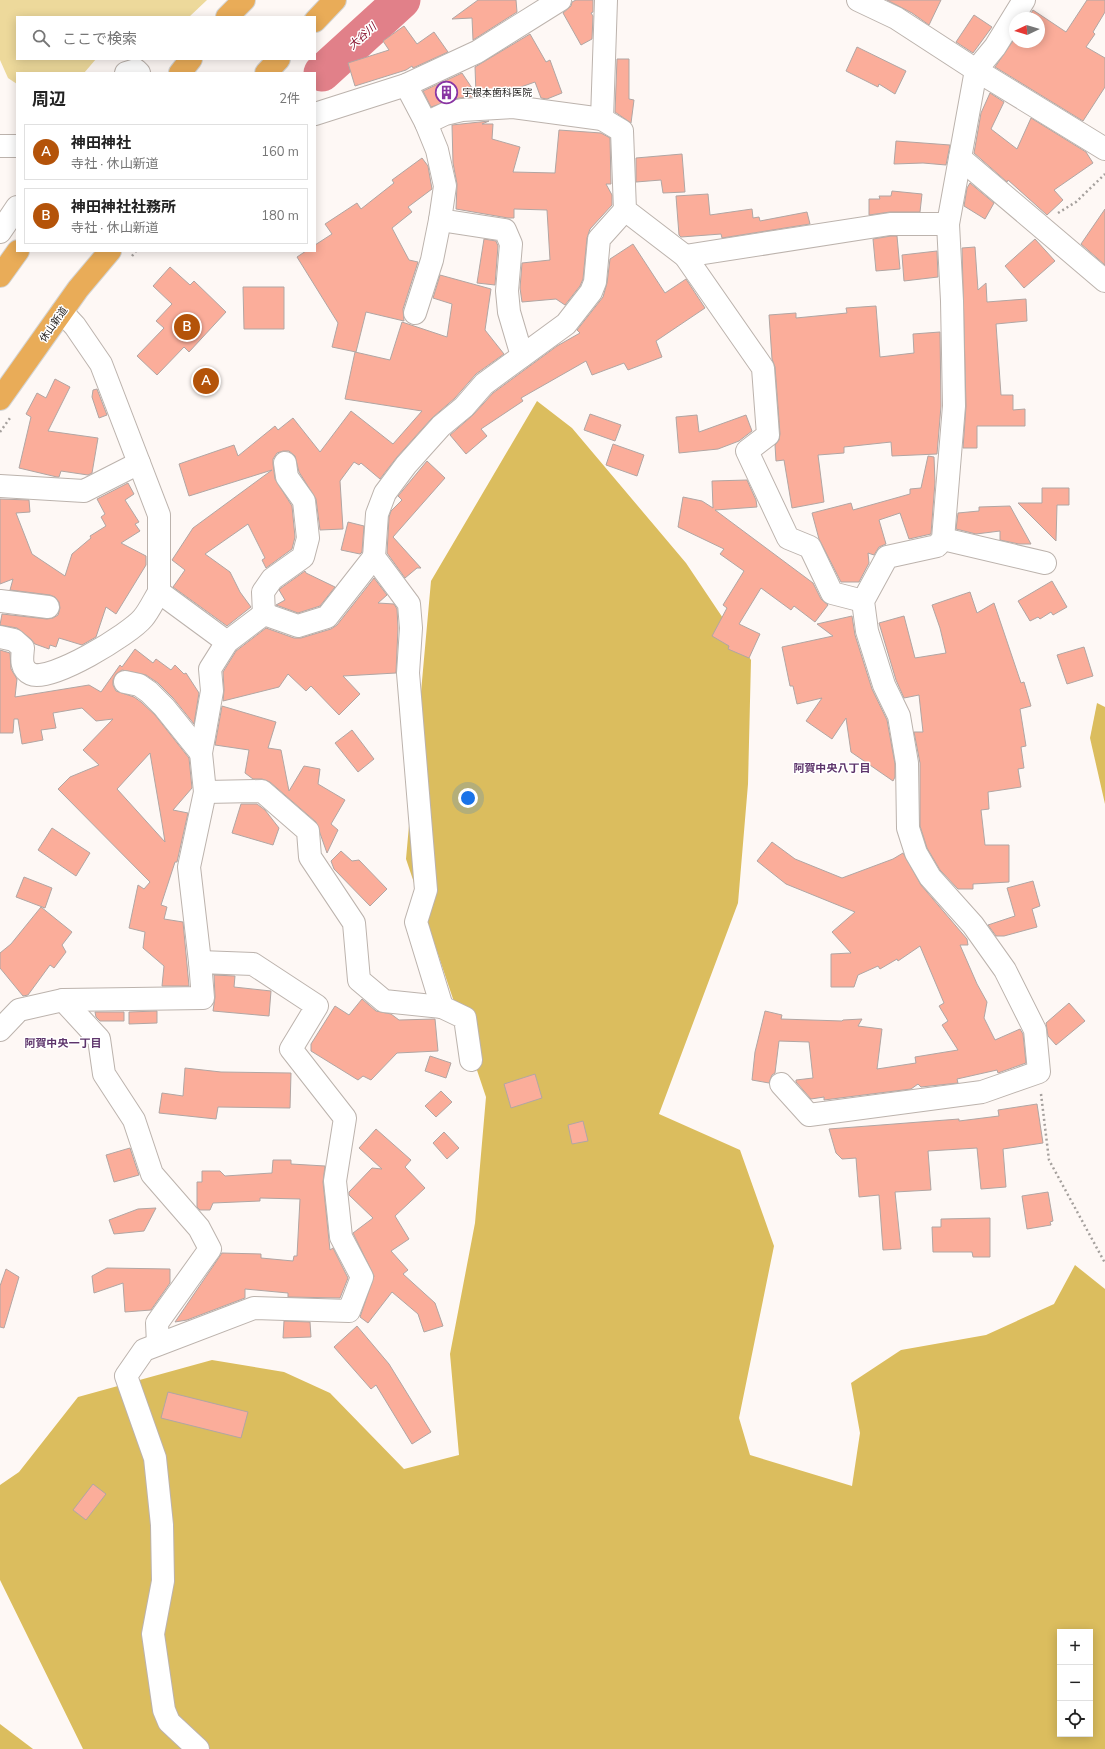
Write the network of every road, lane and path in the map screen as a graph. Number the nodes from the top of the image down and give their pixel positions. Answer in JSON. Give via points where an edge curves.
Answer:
{"nodes":[{"id":1,"x":244,"y":0,"type":"edge"},
{"id":2,"x":336,"y":0,"type":"edge"},
{"id":3,"x":560,"y":0,"type":"edge"},
{"id":4,"x":606,"y":0,"type":"edge"},
{"id":5,"x":858,"y":0,"type":"edge"},
{"id":6,"x":1024,"y":0,"type":"edge"},
{"id":7,"x":228,"y":16,"type":"edge"},
{"id":8,"x":316,"y":21,"type":"edge"},
{"id":9,"x":190,"y":60,"type":"edge"},
{"id":10,"x":278,"y":60,"type":"edge"},
{"id":11,"x":976,"y":70,"type":"junction"},
{"id":12,"x":181,"y":72,"type":"edge"},
{"id":13,"x":267,"y":72,"type":"edge"},
{"id":14,"x":406,"y":85,"type":"junction"},
{"id":15,"x":316,"y":114,"type":"edge"},
{"id":16,"x":602,"y":119,"type":"junction"},
{"id":17,"x":426,"y":123,"type":"junction"},
{"id":18,"x":0,"y":146,"type":"edge"},
{"id":19,"x":16,"y":146,"type":"edge"},
{"id":20,"x":1105,"y":149,"type":"edge"},
{"id":21,"x":960,"y":158,"type":"junction"},
{"id":22,"x":1105,"y":174,"type":"edge"},
{"id":23,"x":16,"y":208,"type":"edge"},
{"id":24,"x":625,"y":210,"type":"junction"},
{"id":25,"x":440,"y":220,"type":"junction"},
{"id":26,"x":948,"y":224,"type":"junction"},
{"id":27,"x":1039,"y":225,"type":"junction"},
{"id":28,"x":0,"y":232,"type":"edge"},
{"id":29,"x":17,"y":252,"type":"edge"},
{"id":30,"x":109,"y":252,"type":"edge"},
{"id":31,"x":685,"y":256,"type":"junction"},
{"id":32,"x":0,"y":276,"type":"edge"},
{"id":33,"x":1105,"y":281,"type":"edge"},
{"id":34,"x":62,"y":312,"type":"junction"},
{"id":35,"x":416,"y":313,"type":"dead end"},
{"id":36,"x":522,"y":356,"type":"junction"},
{"id":37,"x":0,"y":399,"type":"edge"},
{"id":38,"x":285,"y":463,"type":"dead end"},
{"id":39,"x":139,"y":464,"type":"junction"},
{"id":40,"x":0,"y":486,"type":"edge"},
{"id":41,"x":943,"y":540,"type":"junction"},
{"id":42,"x":374,"y":557,"type":"junction"},
{"id":43,"x":1045,"y":563,"type":"dead end"},
{"id":44,"x":159,"y":592,"type":"junction"},
{"id":45,"x":0,"y":601,"type":"edge"},
{"id":46,"x":863,"y":601,"type":"junction"},
{"id":47,"x":48,"y":607,"type":"dead end"},
{"id":48,"x":264,"y":614,"type":"junction"},
{"id":49,"x":0,"y":637,"type":"edge"},
{"id":50,"x":227,"y":642,"type":"junction"},
{"id":51,"x":125,"y":682,"type":"dead end"},
{"id":52,"x":201,"y":754,"type":"junction"},
{"id":53,"x":205,"y":792,"type":"junction"},
{"id":54,"x":200,"y":962,"type":"junction"},
{"id":55,"x":63,"y":1000,"type":"junction"},
{"id":56,"x":442,"y":1007,"type":"junction"},
{"id":57,"x":0,"y":1030,"type":"edge"},
{"id":58,"x":471,"y":1060,"type":"dead end"},
{"id":59,"x":1039,"y":1072,"type":"junction"},
{"id":60,"x":781,"y":1084,"type":"dead end"},
{"id":61,"x":1105,"y":1263,"type":"edge"},
{"id":62,"x":158,"y":1344,"type":"junction"},
{"id":63,"x":198,"y":1749,"type":"edge"}],
"edges":[{"from":1,"to":7,"type":"highway"},
{"from":2,"to":8,"type":"highway"},
{"from":3,"to":14,"type":"street","via":[[477,52]]},
{"from":4,"to":16,"type":"street"},
{"from":5,"to":11,"type":"street","via":[[896,18]]},
{"from":6,"to":11,"type":"street","via":[[995,47]]},
{"from":9,"to":12,"type":"highway"},
{"from":10,"to":13,"type":"highway"},
{"from":11,"to":20,"type":"street"},
{"from":11,"to":21,"type":"street"},
{"from":14,"to":15,"type":"street"},
{"from":14,"to":17,"type":"street"},
{"from":16,"to":17,"type":"street","via":[[513,107],[462,110],[444,114]]},
{"from":16,"to":24,"type":"street","via":[[622,131]]},
{"from":17,"to":25,"type":"street","via":[[437,150],[445,186]]},
{"from":18,"to":19,"type":"street"},
{"from":21,"to":26,"type":"street"},
{"from":21,"to":27,"type":"street"},
{"from":22,"to":27,"type":"path","via":[[1076,202]]},
{"from":23,"to":28,"type":"street"},
{"from":24,"to":31,"type":"street"},
{"from":24,"to":36,"type":"street","via":[[599,239],[595,282],[591,292],[566,324]]},
{"from":25,"to":35,"type":"street","via":[[432,260]]},
{"from":25,"to":36,"type":"street","via":[[505,230],[511,244],[507,291],[509,312]]},
{"from":26,"to":31,"type":"street","via":[[890,224]]},
{"from":26,"to":41,"type":"street","via":[[954,406]]},
{"from":27,"to":33,"type":"street"},
{"from":29,"to":32,"type":"highway"},
{"from":30,"to":34,"type":"highway","name":"休山新道"},
{"from":31,"to":46,"type":"street","via":[[763,368],[768,435],[747,451],[788,538],[810,546],[832,593]]},
{"from":34,"to":37,"type":"highway","name":"休山新道"},
{"from":34,"to":39,"type":"street","via":[[101,364]]},
{"from":36,"to":42,"type":"street","via":[[484,384],[464,407],[441,426],[389,487],[377,514]]},
{"from":38,"to":48,"type":"street","via":[[287,477],[304,501],[308,538],[304,558],[272,579],[263,592]]},
{"from":39,"to":40,"type":"street","via":[[84,492]]},
{"from":39,"to":44,"type":"street","via":[[159,515]]},
{"from":41,"to":43,"type":"street"},
{"from":41,"to":46,"type":"street","via":[[938,546],[887,558]]},
{"from":42,"to":48,"type":"street","via":[[327,617],[298,626]]},
{"from":42,"to":56,"type":"street","via":[[409,604],[408,673],[426,890],[416,922]]},
{"from":44,"to":49,"type":"street","via":[[143,618],[124,633],[84,658],[44,676],[32,675],[24,668],[21,661],[23,648],[14,640]]},
{"from":44,"to":50,"type":"street"},
{"from":45,"to":47,"type":"street"},
{"from":46,"to":59,"type":"street","via":[[867,631],[884,685],[899,716],[907,763],[908,828],[916,853],[930,877],[973,925],[1005,970],[1035,1030]]},
{"from":48,"to":50,"type":"street"},
{"from":50,"to":52,"type":"street","via":[[210,669],[212,691]]},
{"from":51,"to":52,"type":"street","via":[[139,685],[149,692]]},
{"from":52,"to":53,"type":"street"},
{"from":53,"to":54,"type":"street","via":[[189,867]]},
{"from":53,"to":56,"type":"street","via":[[262,791],[308,830],[310,857],[354,922],[359,980],[384,1001]]},
{"from":54,"to":55,"type":"street","via":[[203,998]]},
{"from":54,"to":62,"type":"street","via":[[253,964],[317,1006],[292,1049],[345,1118],[335,1181],[340,1229],[341,1237],[362,1278],[349,1311],[254,1308]]},
{"from":55,"to":57,"type":"street","via":[[19,1010]]},
{"from":55,"to":62,"type":"street","via":[[99,1039],[104,1074],[134,1120],[152,1174],[199,1228],[210,1249],[157,1324]]},
{"from":56,"to":58,"type":"street","via":[[465,1018]]},
{"from":59,"to":60,"type":"street","via":[[982,1092],[809,1116]]},
{"from":59,"to":61,"type":"path","via":[[1049,1160]]},
{"from":62,"to":63,"type":"street","via":[[144,1350],[126,1376],[156,1465],[162,1526],[163,1582],[153,1634],[164,1710],[169,1722]]}]}
